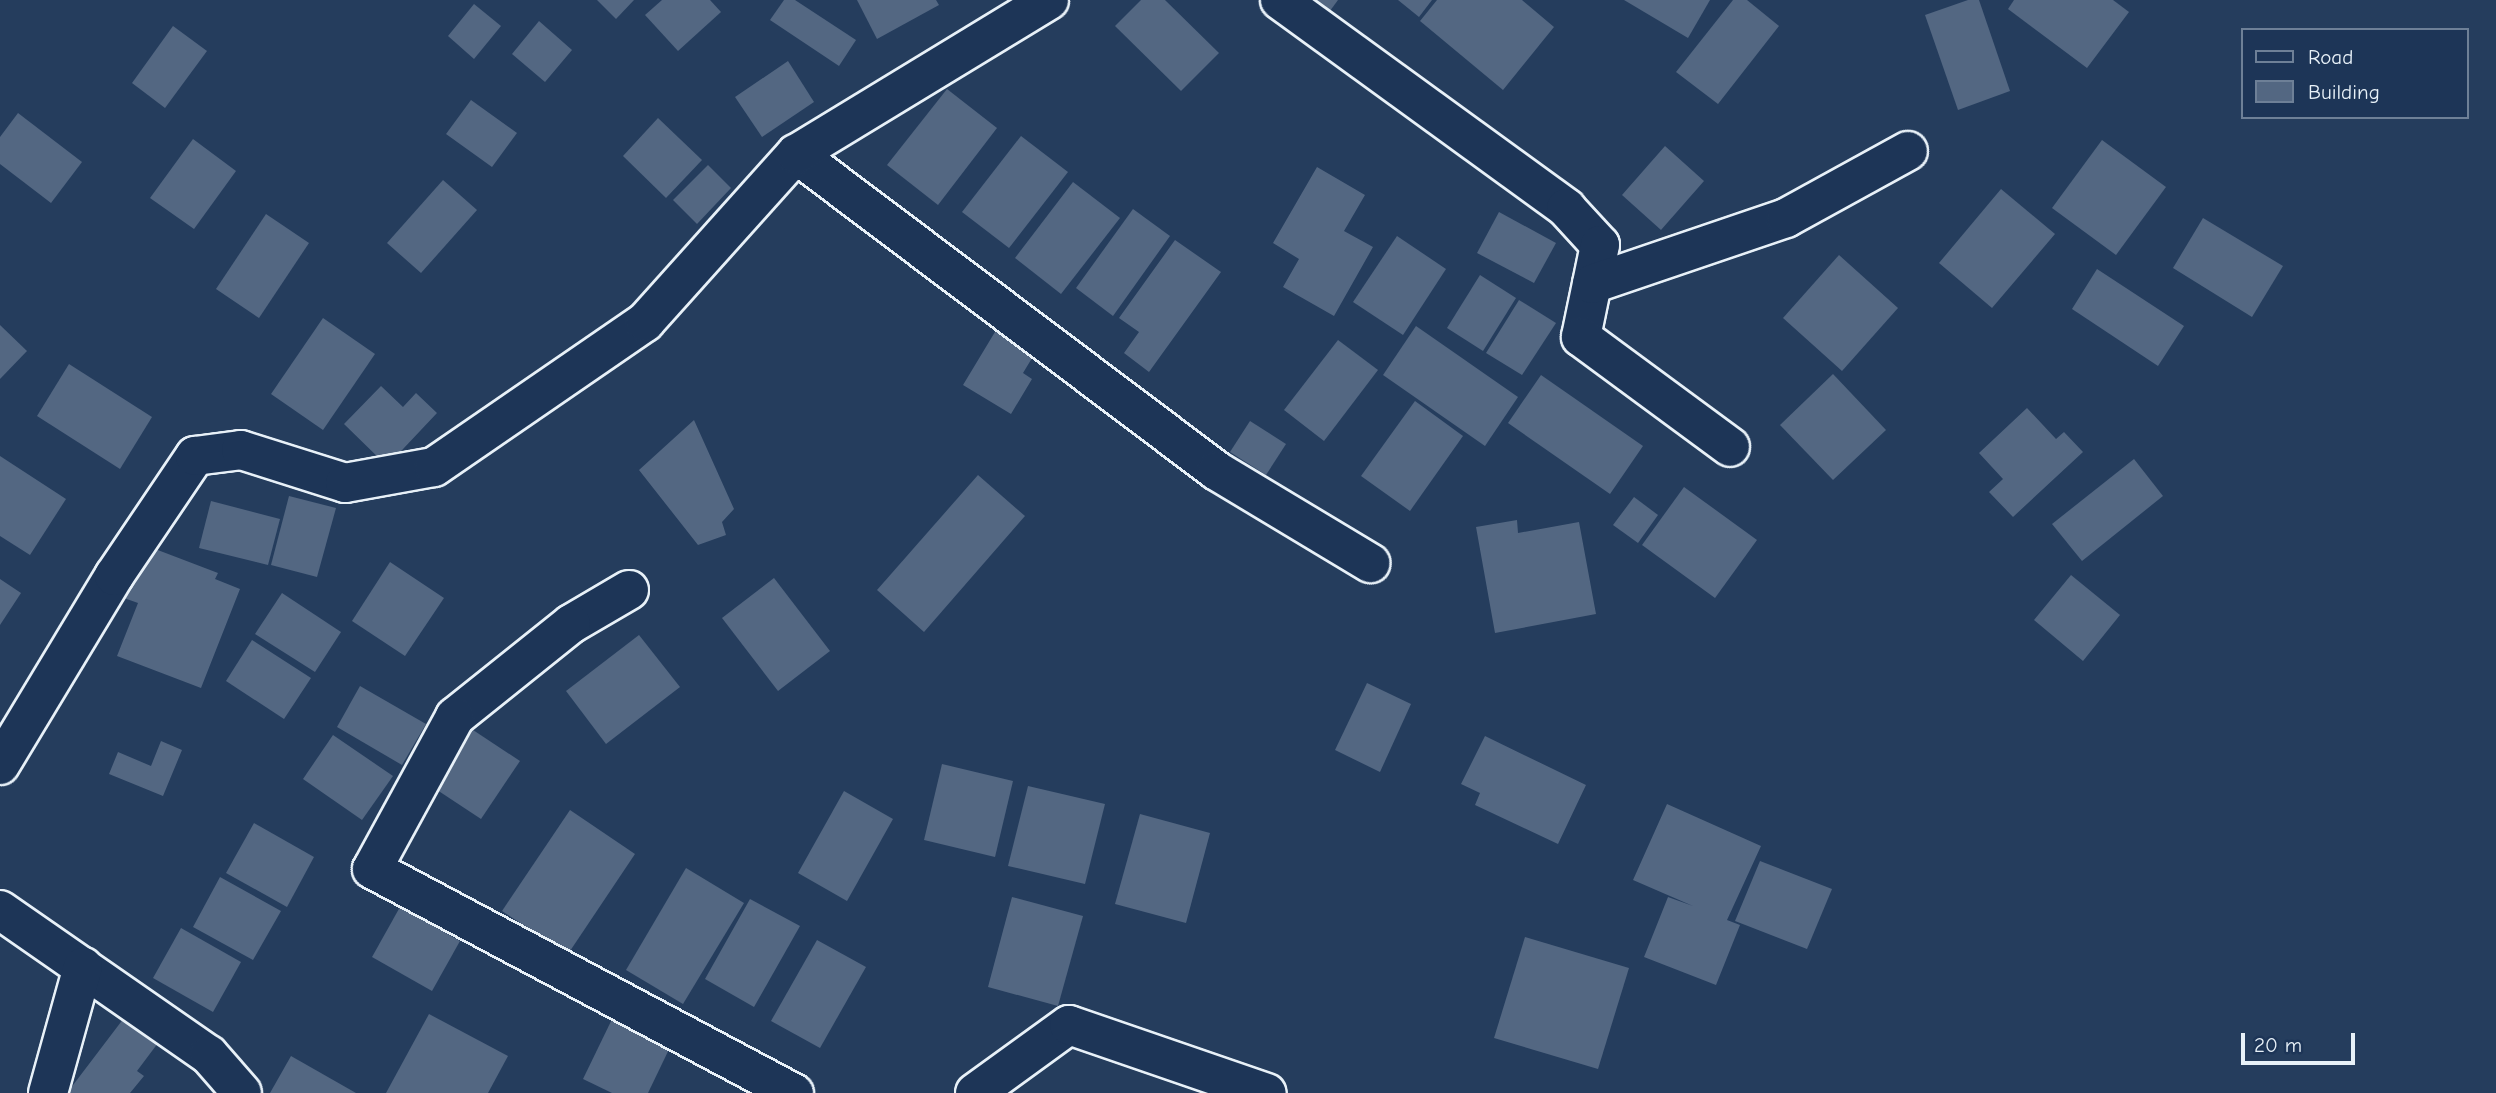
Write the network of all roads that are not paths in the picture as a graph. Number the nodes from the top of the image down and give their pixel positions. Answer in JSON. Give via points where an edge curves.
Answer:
{"nodes":[{"id":1,"x":1049,"y":0,"type":"edge"},
{"id":2,"x":1280,"y":0,"type":"edge"},
{"id":3,"x":1908,"y":151,"type":"dead end"},
{"id":4,"x":796,"y":154,"type":"junction"},
{"id":5,"x":1592,"y":284,"type":"junction"},
{"id":6,"x":1730,"y":447,"type":"dead end"},
{"id":7,"x":1370,"y":563,"type":"dead end"},
{"id":8,"x":629,"y":590,"type":"dead end"},
{"id":9,"x":0,"y":765,"type":"edge"},
{"id":10,"x":0,"y":910,"type":"edge"},
{"id":11,"x":83,"y":967,"type":"junction"},
{"id":12,"x":48,"y":1093,"type":"edge"},
{"id":13,"x":242,"y":1093,"type":"edge"},
{"id":14,"x":794,"y":1093,"type":"edge"},
{"id":15,"x":975,"y":1093,"type":"edge"},
{"id":16,"x":1268,"y":1093,"type":"edge"}],
"edges":[{"from":1,"to":4,"type":"street"},
{"from":2,"to":5,"type":"street","via":[[1566,208],[1600,245]]},
{"from":3,"to":5,"type":"street","via":[[1786,218]]},
{"from":4,"to":7,"type":"street","via":[[1217,471]]},
{"from":4,"to":9,"type":"street","via":[[645,322],[434,467],[345,483],[241,450],[195,456],[114,576]]},
{"from":5,"to":6,"type":"street","via":[[1581,338]]},
{"from":8,"to":14,"type":"street","via":[[571,624],[455,717],[372,869]]},
{"from":10,"to":11,"type":"street"},
{"from":11,"to":12,"type":"street"},
{"from":11,"to":13,"type":"street","via":[[209,1055]]},
{"from":15,"to":16,"type":"street","via":[[1069,1025]]}]}
